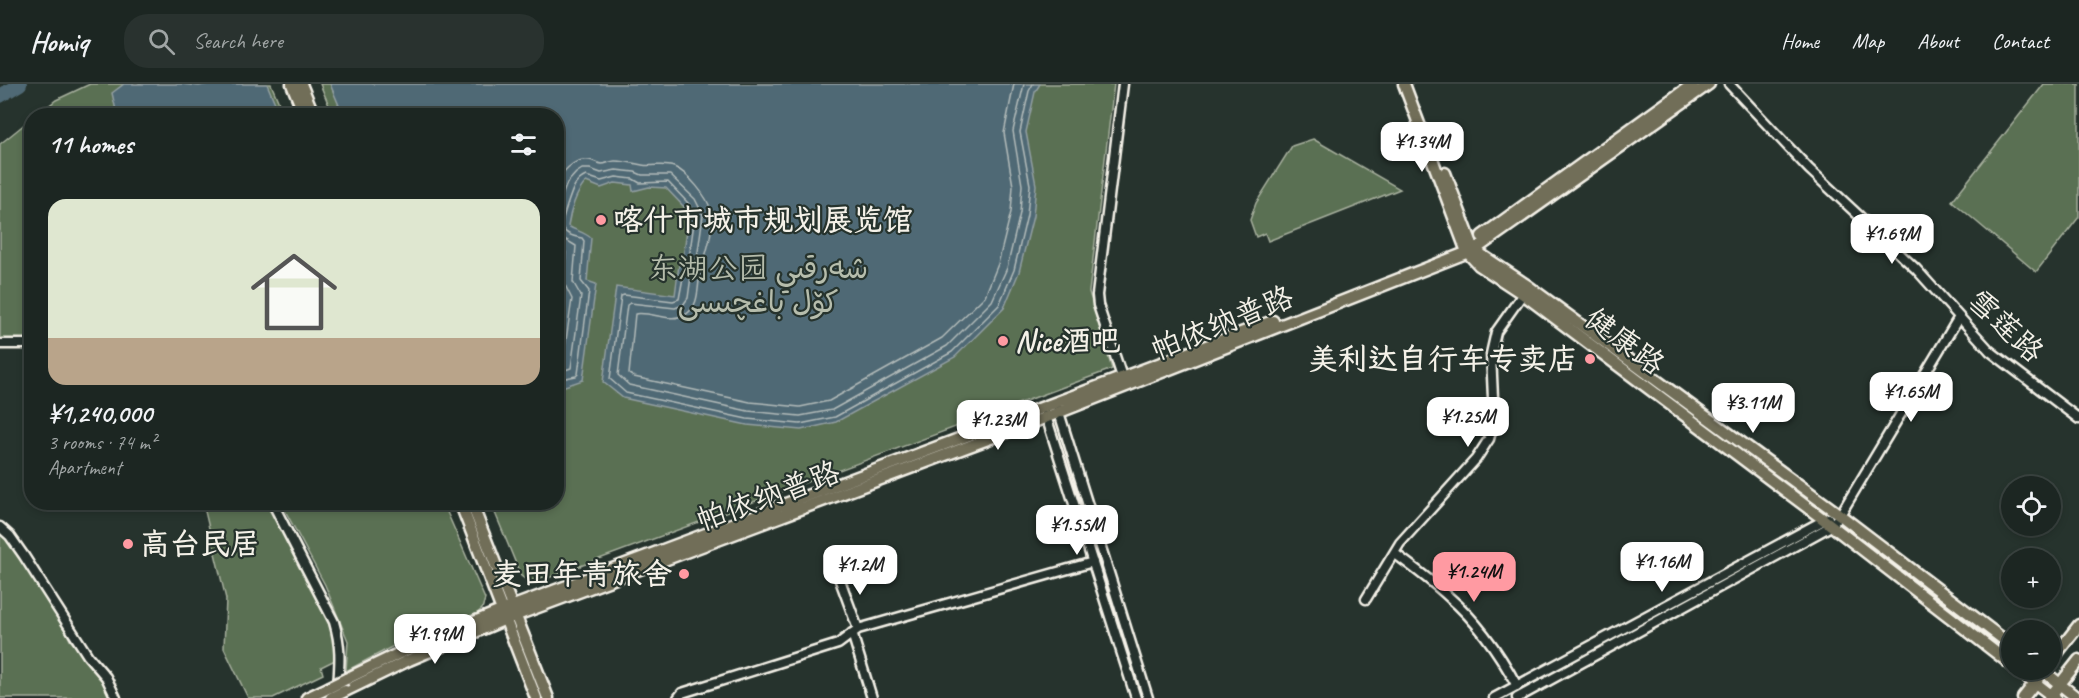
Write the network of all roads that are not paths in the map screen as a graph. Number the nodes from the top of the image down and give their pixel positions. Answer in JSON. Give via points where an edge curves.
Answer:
{"nodes":[{"id":1,"x":292,"y":84,"type":"edge"},
{"id":2,"x":301,"y":84,"type":"edge"},
{"id":3,"x":1123,"y":84,"type":"edge"},
{"id":4,"x":1404,"y":84,"type":"edge"},
{"id":5,"x":1411,"y":84,"type":"edge"},
{"id":6,"x":1693,"y":84,"type":"edge"},
{"id":7,"x":1708,"y":84,"type":"edge"},
{"id":8,"x":1729,"y":84,"type":"edge"},
{"id":9,"x":302,"y":108,"type":"edge"},
{"id":10,"x":311,"y":108,"type":"edge"},
{"id":11,"x":1470,"y":248,"type":"junction"},
{"id":12,"x":1526,"y":290,"type":"junction"},
{"id":13,"x":1959,"y":317,"type":"junction"},
{"id":14,"x":0,"y":344,"type":"edge"},
{"id":15,"x":24,"y":345,"type":"edge"},
{"id":16,"x":1122,"y":377,"type":"junction"},
{"id":17,"x":1057,"y":407,"type":"junction"},
{"id":18,"x":1045,"y":412,"type":"junction"},
{"id":19,"x":2079,"y":419,"type":"edge"},
{"id":20,"x":276,"y":510,"type":"edge"},
{"id":21,"x":464,"y":510,"type":"edge"},
{"id":22,"x":474,"y":510,"type":"edge"},
{"id":23,"x":1840,"y":515,"type":"junction"},
{"id":24,"x":1827,"y":522,"type":"junction"},
{"id":25,"x":0,"y":527,"type":"edge"},
{"id":26,"x":1394,"y":552,"type":"junction"},
{"id":27,"x":1093,"y":562,"type":"junction"},
{"id":28,"x":837,"y":572,"type":"dead end"},
{"id":29,"x":1366,"y":599,"type":"dead end"},
{"id":30,"x":510,"y":613,"type":"junction"},
{"id":31,"x":2079,"y":625,"type":"edge"},
{"id":32,"x":855,"y":631,"type":"junction"},
{"id":33,"x":2001,"y":638,"type":"edge"},
{"id":34,"x":2061,"y":648,"type":"edge"},
{"id":35,"x":2001,"y":656,"type":"edge"},
{"id":36,"x":2079,"y":660,"type":"edge"},
{"id":37,"x":2031,"y":680,"type":"edge"},
{"id":38,"x":2037,"y":680,"type":"edge"},
{"id":39,"x":2056,"y":680,"type":"edge"},
{"id":40,"x":2035,"y":683,"type":"junction"},
{"id":41,"x":2060,"y":684,"type":"junction"},
{"id":42,"x":1517,"y":686,"type":"junction"},
{"id":43,"x":330,"y":693,"type":"edge"},
{"id":44,"x":341,"y":694,"type":"edge"},
{"id":45,"x":1523,"y":697,"type":"edge"},
{"id":46,"x":2052,"y":697,"type":"edge"},
{"id":47,"x":116,"y":698,"type":"edge"},
{"id":48,"x":307,"y":698,"type":"edge"},
{"id":49,"x":536,"y":698,"type":"edge"},
{"id":50,"x":548,"y":698,"type":"edge"},
{"id":51,"x":678,"y":698,"type":"edge"},
{"id":52,"x":872,"y":698,"type":"edge"},
{"id":53,"x":1136,"y":698,"type":"edge"},
{"id":54,"x":1148,"y":698,"type":"edge"},
{"id":55,"x":1494,"y":698,"type":"edge"},
{"id":56,"x":2023,"y":698,"type":"edge"},
{"id":57,"x":2078,"y":698,"type":"edge"}],
"edges":[{"from":1,"to":9,"type":"main road"},
{"from":2,"to":10,"type":"main road"},
{"from":3,"to":16,"type":"street","via":[[1097,295]]},
{"from":4,"to":11,"type":"main road","name":"健康路"},
{"from":5,"to":11,"type":"main road","name":"健康路"},
{"from":6,"to":11,"type":"main road","name":"帕依纳普路"},
{"from":7,"to":11,"type":"main road","name":"帕依纳普路"},
{"from":8,"to":13,"type":"street","name":"雪莲路","via":[[1809,169],[1916,269]]},
{"from":11,"to":12,"type":"main road","name":"健康路","via":[[1479,265]]},
{"from":11,"to":16,"type":"main road","name":"帕依纳普路"},
{"from":11,"to":17,"type":"main road","name":"帕依纳普路"},
{"from":12,"to":23,"type":"main road","name":"健康路"},
{"from":12,"to":24,"type":"main road","name":"健康路"},
{"from":12,"to":26,"type":"street","via":[[1496,332],[1491,354],[1494,420],[1489,439]]},
{"from":13,"to":19,"type":"street","name":"雪莲路","via":[[1990,351]]},
{"from":13,"to":23,"type":"street"},
{"from":14,"to":15,"type":"street"},
{"from":16,"to":17,"type":"main road","name":"帕依纳普路"},
{"from":17,"to":18,"type":"main road","name":"帕依纳普路"},
{"from":17,"to":54,"type":"street"},
{"from":18,"to":27,"type":"street"},
{"from":18,"to":30,"type":"main road","name":"帕依纳普路"},
{"from":20,"to":44,"type":"street","via":[[334,622],[340,643]]},
{"from":21,"to":30,"type":"main road"},
{"from":22,"to":30,"type":"main road"},
{"from":23,"to":24,"type":"street"},
{"from":23,"to":33,"type":"main road","name":"健康路"},
{"from":24,"to":35,"type":"main road","name":"健康路"},
{"from":24,"to":42,"type":"street"},
{"from":24,"to":45,"type":"street"},
{"from":25,"to":47,"type":"street","via":[[24,556],[88,656],[106,677]]},
{"from":26,"to":29,"type":"street"},
{"from":26,"to":42,"type":"street","via":[[1473,620]]},
{"from":27,"to":32,"type":"street"},
{"from":27,"to":53,"type":"street"},
{"from":28,"to":32,"type":"street"},
{"from":30,"to":43,"type":"main road","bridge":true,"via":[[404,651],[346,679]]},
{"from":30,"to":44,"type":"main road"},
{"from":30,"to":49,"type":"main road"},
{"from":30,"to":50,"type":"main road"},
{"from":31,"to":34,"type":"main road"},
{"from":32,"to":51,"type":"street","via":[[838,644],[682,693]]},
{"from":32,"to":52,"type":"street"},
{"from":36,"to":41,"type":"main road"},
{"from":37,"to":40,"type":"main road"},
{"from":38,"to":40,"type":"main road"},
{"from":39,"to":41,"type":"main road"},
{"from":40,"to":46,"type":"main road"},
{"from":40,"to":56,"type":"main road"},
{"from":41,"to":46,"type":"main road"},
{"from":41,"to":57,"type":"main road"},
{"from":42,"to":55,"type":"street"},
{"from":43,"to":44,"type":"main road","bridge":true},
{"from":43,"to":48,"type":"main road"}]}
